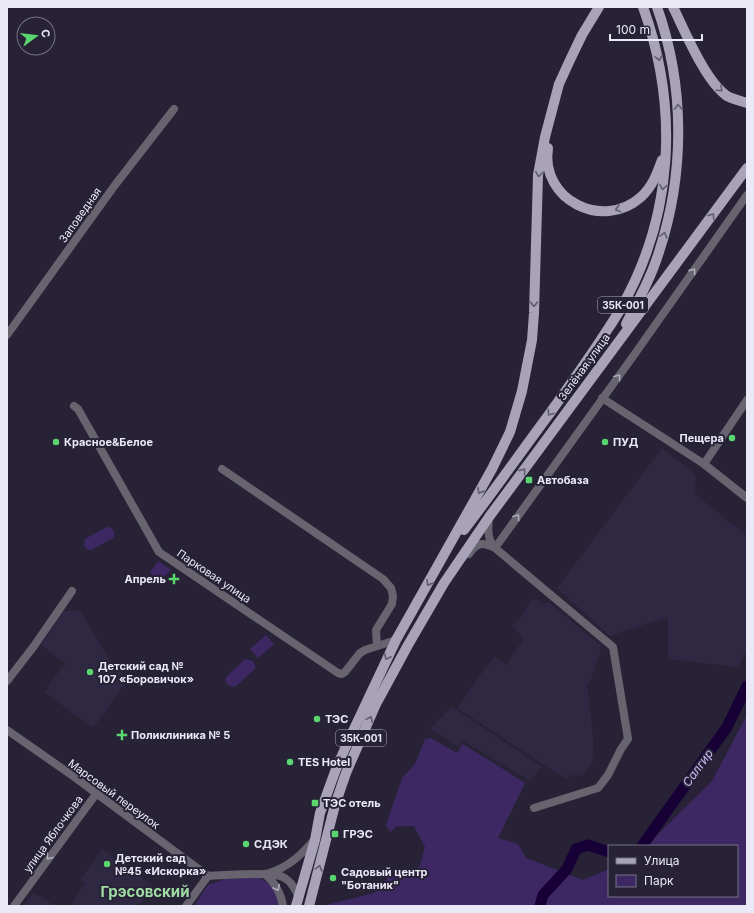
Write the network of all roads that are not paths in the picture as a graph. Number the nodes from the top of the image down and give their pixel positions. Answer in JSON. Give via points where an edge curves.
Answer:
{"nodes":[{"id":1,"x":599,"y":7,"type":"edge"},
{"id":2,"x":605,"y":7,"type":"edge"},
{"id":3,"x":643,"y":7,"type":"edge"},
{"id":4,"x":657,"y":7,"type":"edge"},
{"id":5,"x":673,"y":7,"type":"edge"},
{"id":6,"x":747,"y":103,"type":"edge"},
{"id":7,"x":174,"y":109,"type":"dead end"},
{"id":8,"x":666,"y":149,"type":"junction"},
{"id":9,"x":747,"y":168,"type":"edge"},
{"id":10,"x":747,"y":195,"type":"edge"},
{"id":11,"x":7,"y":336,"type":"edge"},
{"id":12,"x":613,"y":347,"type":"junction"},
{"id":13,"x":602,"y":398,"type":"junction"},
{"id":14,"x":747,"y":400,"type":"edge"},
{"id":15,"x":74,"y":406,"type":"dead end"},
{"id":16,"x":704,"y":464,"type":"junction"},
{"id":17,"x":222,"y":469,"type":"dead end"},
{"id":18,"x":747,"y":498,"type":"edge"},
{"id":19,"x":489,"y":516,"type":"junction"},
{"id":20,"x":492,"y":547,"type":"junction"},
{"id":21,"x":445,"y":555,"type":"junction"},
{"id":22,"x":72,"y":591,"type":"dead end"},
{"id":23,"x":396,"y":640,"type":"junction"},
{"id":24,"x":408,"y":645,"type":"junction"},
{"id":25,"x":377,"y":646,"type":"junction"},
{"id":26,"x":7,"y":681,"type":"edge"},
{"id":27,"x":7,"y":730,"type":"edge"},
{"id":28,"x":96,"y":794,"type":"junction"},
{"id":29,"x":534,"y":808,"type":"dead end"},
{"id":30,"x":314,"y":840,"type":"junction"},
{"id":31,"x":265,"y":874,"type":"junction"},
{"id":32,"x":208,"y":876,"type":"junction"},
{"id":33,"x":299,"y":903,"type":"edge"},
{"id":34,"x":14,"y":906,"type":"edge"},
{"id":35,"x":186,"y":906,"type":"edge"},
{"id":36,"x":283,"y":906,"type":"edge"},
{"id":37,"x":309,"y":906,"type":"edge"}],
"edges":[{"from":1,"to":21,"type":"main road","one_way":true,"via":[[582,35],[562,78],[544,137],[538,175],[532,340],[522,391],[510,432]]},
{"from":8,"to":2,"type":"main road","one_way":true,"via":[[654,181],[646,193],[634,203],[619,209],[595,211],[575,204],[554,184],[548,168],[548,151],[564,86],[586,38]]},
{"from":3,"to":8,"type":"main road","number":"35К-001","one_way":true,"via":[[662,76],[666,109]]},
{"from":12,"to":4,"type":"main road","one_way":true,"via":[[651,274],[667,225],[674,192],[679,137],[677,100],[668,42]]},
{"from":5,"to":6,"type":"main road","one_way":true,"via":[[712,81],[727,96]]},
{"from":7,"to":11,"type":"street","name":"Заповедная","via":[[115,185]]},
{"from":8,"to":21,"type":"main road","number":"35К-001","one_way":true,"via":[[663,190],[655,224],[640,271],[621,309],[574,380]]},
{"from":12,"to":9,"type":"main road","name":"Зелёная улица","number":"35К-001","one_way":true},
{"from":13,"to":10,"type":"street","one_way":true},
{"from":19,"to":12,"type":"main road","name":"Зелёная улица","number":"35К-001","one_way":true},
{"from":13,"to":16,"type":"street"},
{"from":20,"to":13,"type":"street","one_way":true},
{"from":14,"to":16,"type":"street"},
{"from":15,"to":25,"type":"street","name":"Парковая улица","via":[[159,552],[338,674],[345,672],[360,653]]},
{"from":16,"to":18,"type":"street"},
{"from":17,"to":25,"type":"street","via":[[391,588],[392,604],[376,630]]},
{"from":19,"to":20,"type":"street"},
{"from":19,"to":24,"type":"main road","name":"Зелёная улица","number":"35К-001","via":[[444,583]]},
{"from":20,"to":24,"type":"street","via":[[484,543],[471,550]]},
{"from":20,"to":29,"type":"street","via":[[613,647],[628,739],[598,788]]},
{"from":21,"to":23,"type":"main road","number":"35К-001","one_way":true},
{"from":22,"to":26,"type":"street"},
{"from":23,"to":25,"type":"street","name":"Парковая улица"},
{"from":23,"to":30,"type":"main road","number":"35К-001","one_way":true,"via":[[336,769],[320,813]]},
{"from":37,"to":24,"type":"main road","number":"35К-001","one_way":true,"via":[[346,773],[376,704]]},
{"from":27,"to":28,"type":"street","name":"Марсовый переулок"},
{"from":28,"to":32,"type":"street","name":"Марсовый переулок"},
{"from":28,"to":34,"type":"street","name":"улица Яблочкова","one_way":true},
{"from":30,"to":31,"type":"street","via":[[295,860],[279,870]]},
{"from":30,"to":33,"type":"main road","number":"35К-001"},
{"from":31,"to":32,"type":"street"},
{"from":31,"to":33,"type":"street","via":[[278,875],[290,882]]},
{"from":31,"to":36,"type":"street","one_way":true,"via":[[278,889]]},
{"from":32,"to":35,"type":"street"}]}
